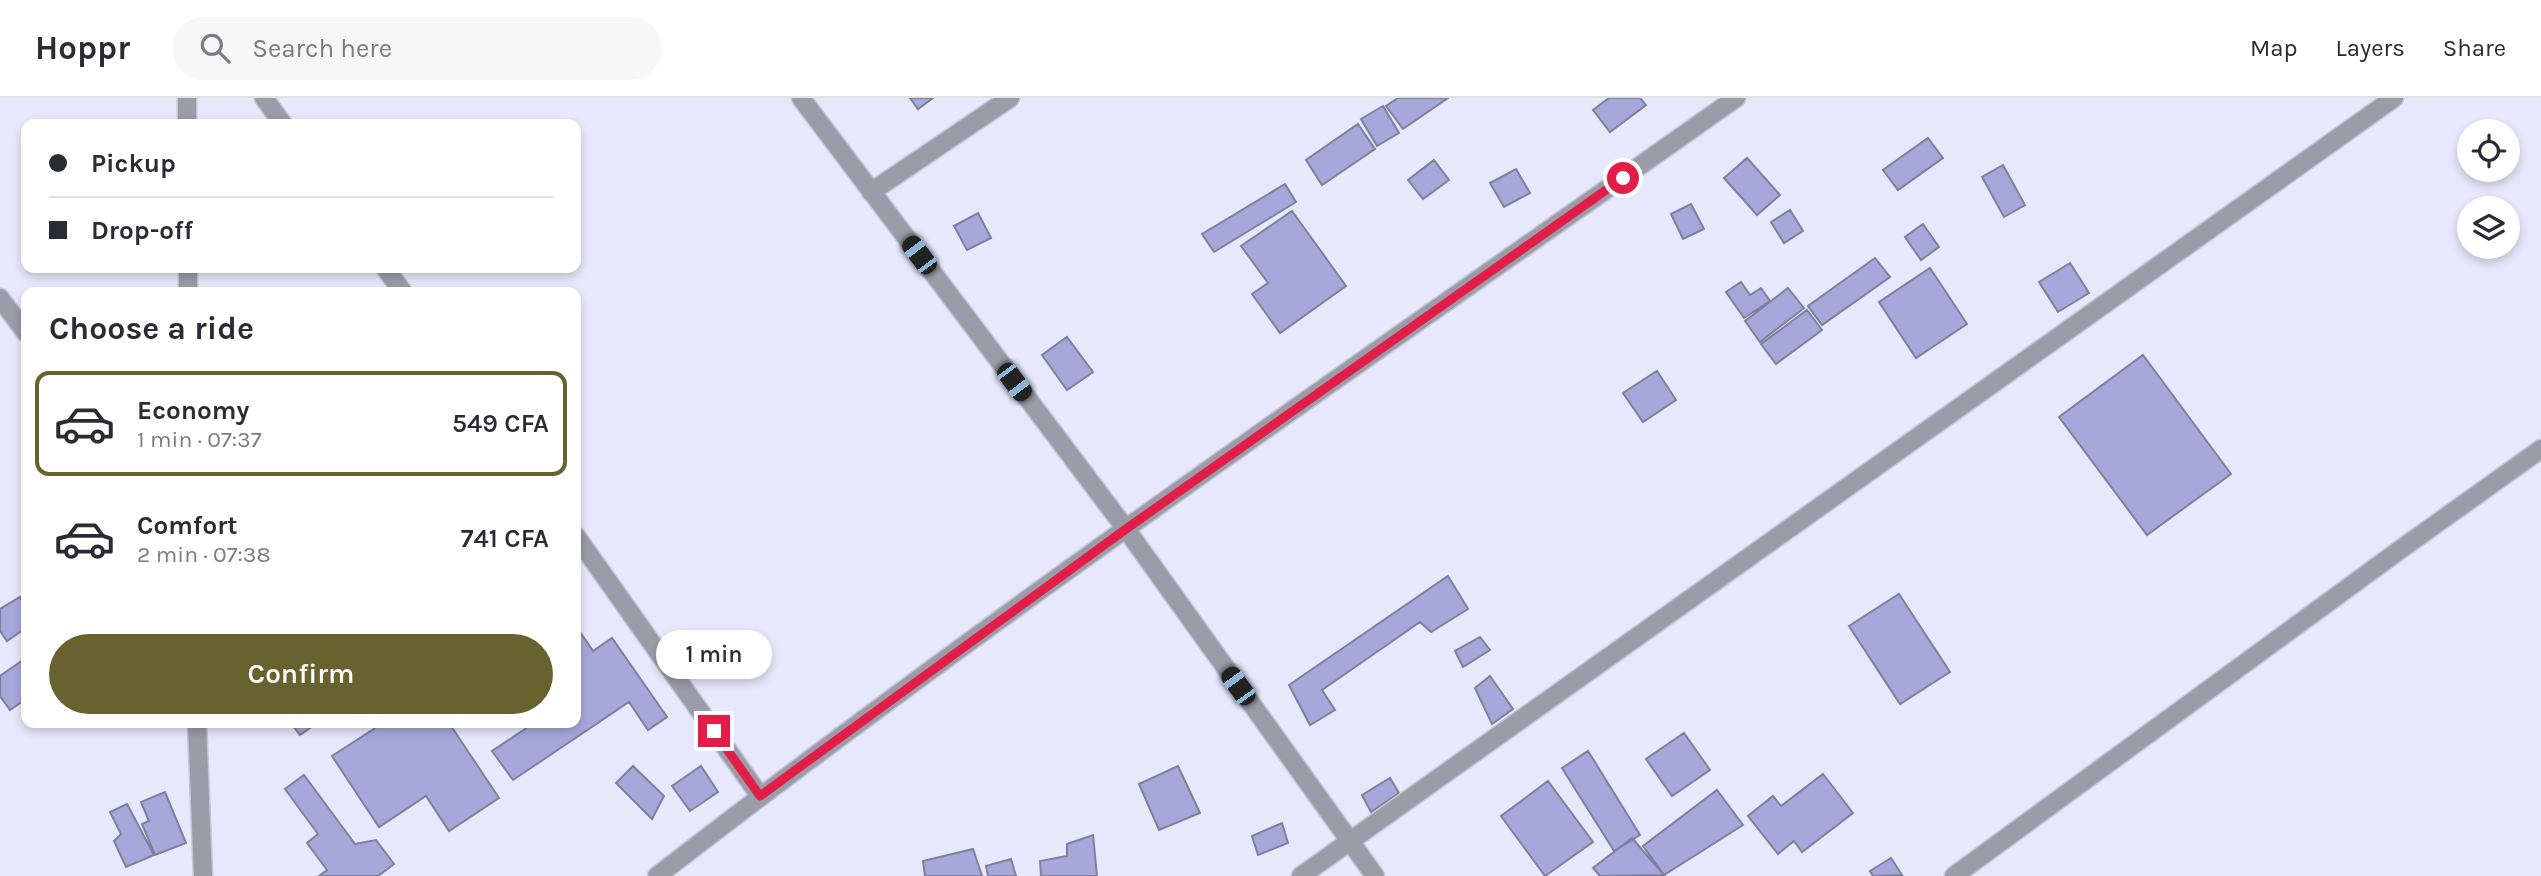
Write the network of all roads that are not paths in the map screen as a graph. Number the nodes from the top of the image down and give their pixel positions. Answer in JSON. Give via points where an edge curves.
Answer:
{"nodes":[{"id":1,"x":187,"y":98,"type":"edge"},
{"id":2,"x":264,"y":98,"type":"edge"},
{"id":3,"x":801,"y":98,"type":"edge"},
{"id":4,"x":1010,"y":98,"type":"edge"},
{"id":5,"x":1736,"y":98,"type":"edge"},
{"id":6,"x":2394,"y":98,"type":"edge"},
{"id":7,"x":187,"y":119,"type":"edge"},
{"id":8,"x":279,"y":119,"type":"edge"},
{"id":9,"x":871,"y":192,"type":"junction"},
{"id":10,"x":0,"y":298,"type":"edge"},
{"id":11,"x":21,"y":326,"type":"edge"},
{"id":12,"x":2541,"y":449,"type":"edge"},
{"id":13,"x":1126,"y":529,"type":"junction"},
{"id":14,"x":581,"y":543,"type":"edge"},
{"id":15,"x":197,"y":728,"type":"edge"},
{"id":16,"x":760,"y":796,"type":"junction"},
{"id":17,"x":1351,"y":843,"type":"junction"},
{"id":18,"x":203,"y":876,"type":"edge"},
{"id":19,"x":657,"y":876,"type":"edge"},
{"id":20,"x":1301,"y":876,"type":"edge"},
{"id":21,"x":1374,"y":876,"type":"edge"},
{"id":22,"x":1954,"y":876,"type":"edge"}],
"edges":[{"from":1,"to":7,"type":"street"},
{"from":2,"to":8,"type":"street"},
{"from":3,"to":9,"type":"street"},
{"from":4,"to":9,"type":"street"},
{"from":5,"to":13,"type":"street"},
{"from":6,"to":17,"type":"street"},
{"from":9,"to":13,"type":"street"},
{"from":10,"to":11,"type":"street"},
{"from":12,"to":22,"type":"street"},
{"from":13,"to":16,"type":"street"},
{"from":13,"to":17,"type":"street"},
{"from":14,"to":16,"type":"street"},
{"from":15,"to":18,"type":"street"},
{"from":16,"to":19,"type":"street"},
{"from":17,"to":20,"type":"street"},
{"from":17,"to":21,"type":"street"}]}
